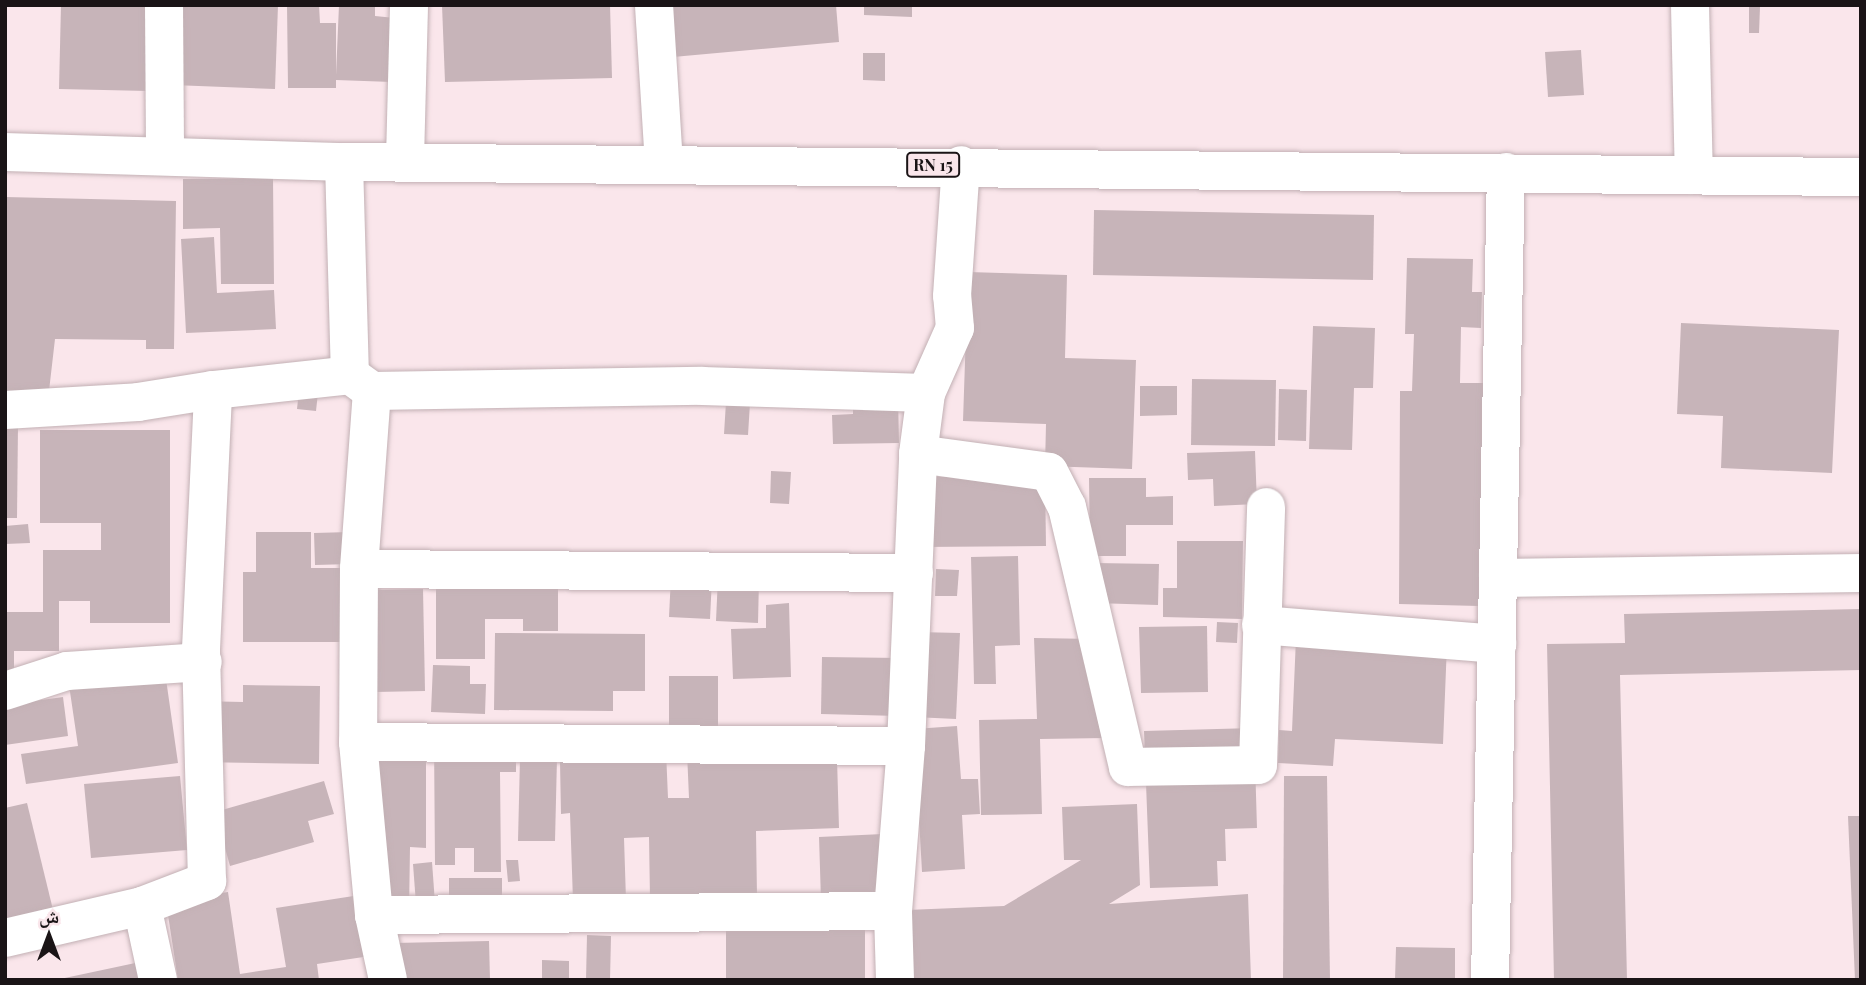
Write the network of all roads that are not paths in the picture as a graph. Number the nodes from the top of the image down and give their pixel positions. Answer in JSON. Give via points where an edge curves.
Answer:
{"nodes":[{"id":1,"x":164,"y":5,"type":"edge"},
{"id":2,"x":409,"y":5,"type":"edge"},
{"id":3,"x":654,"y":5,"type":"edge"},
{"id":4,"x":1690,"y":5,"type":"edge"},
{"id":5,"x":5,"y":152,"type":"edge"},
{"id":6,"x":165,"y":155,"type":"junction"},
{"id":7,"x":405,"y":159,"type":"junction"},
{"id":8,"x":344,"y":162,"type":"junction"},
{"id":9,"x":664,"y":162,"type":"junction"},
{"id":10,"x":961,"y":165,"type":"junction"},
{"id":11,"x":1506,"y":172,"type":"junction"},
{"id":12,"x":1694,"y":175,"type":"junction"},
{"id":13,"x":1861,"y":177,"type":"edge"},
{"id":14,"x":361,"y":383,"type":"junction"},
{"id":15,"x":213,"y":390,"type":"junction"},
{"id":16,"x":926,"y":393,"type":"junction"},
{"id":17,"x":5,"y":410,"type":"edge"},
{"id":18,"x":918,"y":454,"type":"junction"},
{"id":19,"x":1266,"y":507,"type":"dead end"},
{"id":20,"x":359,"y":569,"type":"junction"},
{"id":21,"x":914,"y":573,"type":"junction"},
{"id":22,"x":1861,"y":573,"type":"edge"},
{"id":23,"x":1498,"y":578,"type":"junction"},
{"id":24,"x":1261,"y":625,"type":"junction"},
{"id":25,"x":1497,"y":644,"type":"junction"},
{"id":26,"x":202,"y":662,"type":"junction"},
{"id":27,"x":5,"y":691,"type":"edge"},
{"id":28,"x":358,"y":742,"type":"junction"},
{"id":29,"x":906,"y":746,"type":"junction"},
{"id":30,"x":142,"y":906,"type":"junction"},
{"id":31,"x":893,"y":911,"type":"junction"},
{"id":32,"x":374,"y":915,"type":"junction"},
{"id":33,"x":5,"y":938,"type":"edge"},
{"id":34,"x":158,"y":980,"type":"edge"},
{"id":35,"x":388,"y":980,"type":"edge"},
{"id":36,"x":895,"y":980,"type":"edge"},
{"id":37,"x":1490,"y":980,"type":"edge"}],
"edges":[{"from":1,"to":6,"type":"street"},
{"from":2,"to":7,"type":"street"},
{"from":3,"to":9,"type":"street"},
{"from":4,"to":12,"type":"street"},
{"from":5,"to":6,"type":"street","number":"RN 15"},
{"from":6,"to":8,"type":"street","number":"RN 15"},
{"from":7,"to":8,"type":"street","number":"RN 15"},
{"from":7,"to":9,"type":"street","number":"RN 15"},
{"from":8,"to":14,"type":"street"},
{"from":9,"to":10,"type":"street","number":"RN 15"},
{"from":10,"to":11,"type":"street","number":"RN 15"},
{"from":10,"to":16,"type":"street","via":[[952,296],[955,328]]},
{"from":11,"to":12,"type":"street","number":"RN 15"},
{"from":11,"to":23,"type":"street"},
{"from":12,"to":13,"type":"street","number":"RN 15"},
{"from":14,"to":15,"type":"street"},
{"from":14,"to":16,"type":"street"},
{"from":14,"to":20,"type":"street"},
{"from":15,"to":17,"type":"street","via":[[138,402]]},
{"from":15,"to":26,"type":"street"},
{"from":16,"to":18,"type":"street"},
{"from":18,"to":21,"type":"street"},
{"from":18,"to":24,"type":"street","via":[[1049,472],[1067,507],[1128,767],[1258,765]]},
{"from":19,"to":24,"type":"street"},
{"from":20,"to":21,"type":"street"},
{"from":20,"to":28,"type":"street"},
{"from":21,"to":29,"type":"street"},
{"from":22,"to":23,"type":"street"},
{"from":23,"to":25,"type":"street"},
{"from":24,"to":25,"type":"street"},
{"from":25,"to":37,"type":"street"},
{"from":26,"to":27,"type":"street","via":[[67,671]]},
{"from":26,"to":30,"type":"street","via":[[207,881]]},
{"from":28,"to":29,"type":"street"},
{"from":28,"to":32,"type":"street"},
{"from":29,"to":31,"type":"street"},
{"from":30,"to":33,"type":"street"},
{"from":30,"to":34,"type":"street"},
{"from":31,"to":32,"type":"street"},
{"from":31,"to":36,"type":"street"},
{"from":32,"to":35,"type":"street"}]}
